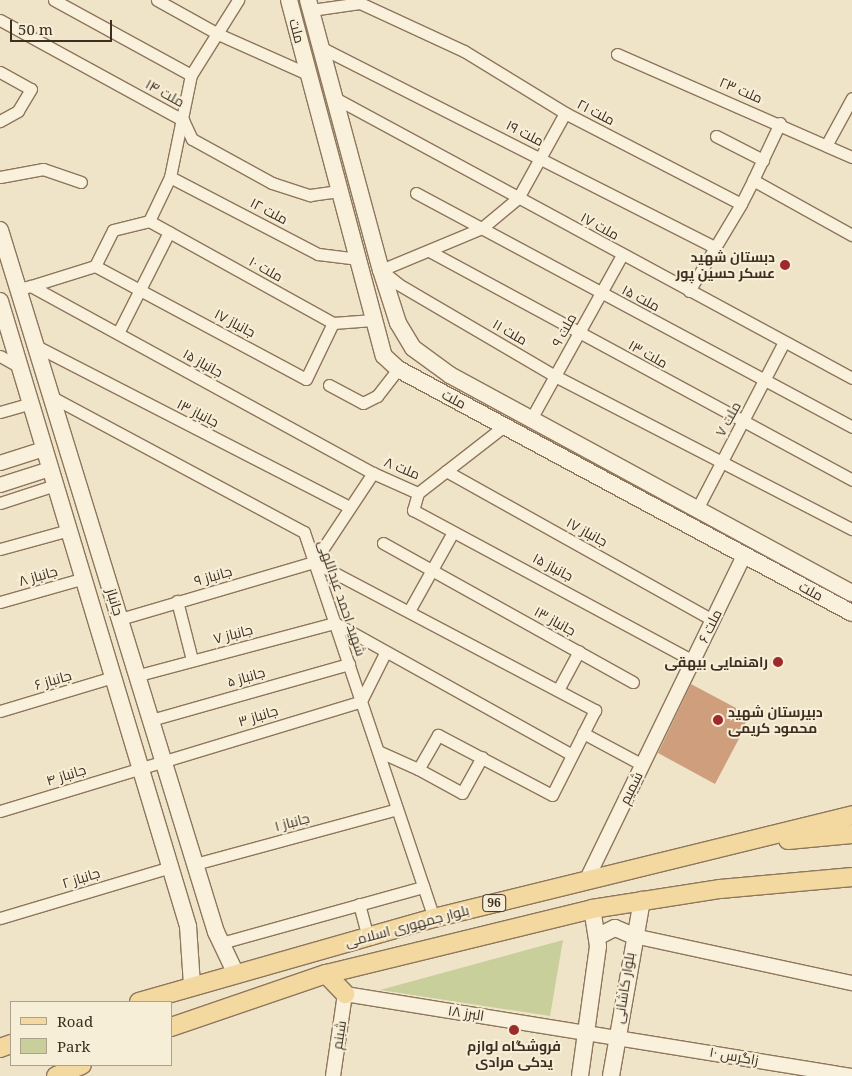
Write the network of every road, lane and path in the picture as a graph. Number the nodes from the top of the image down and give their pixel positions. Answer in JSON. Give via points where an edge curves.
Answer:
{"nodes":[{"id":1,"x":54,"y":0,"type":"edge"},
{"id":2,"x":157,"y":0,"type":"edge"},
{"id":3,"x":238,"y":0,"type":"edge"},
{"id":4,"x":288,"y":0,"type":"edge"},
{"id":5,"x":310,"y":5,"type":"edge"},
{"id":6,"x":0,"y":20,"type":"edge"},
{"id":7,"x":218,"y":34,"type":"junction"},
{"id":8,"x":322,"y":48,"type":"junction"},
{"id":9,"x":617,"y":54,"type":"dead end"},
{"id":10,"x":0,"y":72,"type":"edge"},
{"id":11,"x":308,"y":74,"type":"junction"},
{"id":12,"x":191,"y":75,"type":"junction"},
{"id":13,"x":335,"y":98,"type":"junction"},
{"id":14,"x":852,"y":98,"type":"edge"},
{"id":15,"x":566,"y":113,"type":"junction"},
{"id":16,"x":183,"y":120,"type":"junction"},
{"id":17,"x":0,"y":121,"type":"edge"},
{"id":18,"x":780,"y":123,"type":"junction"},
{"id":19,"x":716,"y":136,"type":"dead end"},
{"id":20,"x":827,"y":144,"type":"junction"},
{"id":21,"x":852,"y":157,"type":"edge"},
{"id":22,"x":542,"y":158,"type":"junction"},
{"id":23,"x":762,"y":160,"type":"junction"},
{"id":24,"x":170,"y":177,"type":"junction"},
{"id":25,"x":0,"y":178,"type":"edge"},
{"id":26,"x":753,"y":180,"type":"junction"},
{"id":27,"x":81,"y":182,"type":"dead end"},
{"id":28,"x":339,"y":191,"type":"junction"},
{"id":29,"x":416,"y":193,"type":"dead end"},
{"id":30,"x":518,"y":198,"type":"junction"},
{"id":31,"x":741,"y":204,"type":"junction"},
{"id":32,"x":149,"y":221,"type":"junction"},
{"id":33,"x":482,"y":228,"type":"junction"},
{"id":34,"x":0,"y":230,"type":"edge"},
{"id":35,"x":170,"y":232,"type":"junction"},
{"id":36,"x":852,"y":236,"type":"edge"},
{"id":37,"x":715,"y":246,"type":"junction"},
{"id":38,"x":430,"y":252,"type":"junction"},
{"id":39,"x":622,"y":255,"type":"junction"},
{"id":40,"x":95,"y":266,"type":"junction"},
{"id":41,"x":359,"y":267,"type":"junction"},
{"id":42,"x":381,"y":270,"type":"junction"},
{"id":43,"x":24,"y":287,"type":"junction"},
{"id":44,"x":140,"y":289,"type":"junction"},
{"id":45,"x":689,"y":291,"type":"junction"},
{"id":46,"x":601,"y":293,"type":"junction"},
{"id":47,"x":0,"y":301,"type":"edge"},
{"id":48,"x":373,"y":320,"type":"junction"},
{"id":49,"x":333,"y":323,"type":"junction"},
{"id":50,"x":118,"y":333,"type":"junction"},
{"id":51,"x":579,"y":333,"type":"junction"},
{"id":52,"x":784,"y":342,"type":"junction"},
{"id":53,"x":36,"y":346,"type":"junction"},
{"id":54,"x":0,"y":356,"type":"edge"},
{"id":55,"x":20,"y":367,"type":"junction"},
{"id":56,"x":398,"y":369,"type":"junction"},
{"id":57,"x":555,"y":376,"type":"junction"},
{"id":58,"x":852,"y":378,"type":"edge"},
{"id":59,"x":765,"y":381,"type":"junction"},
{"id":60,"x":329,"y":385,"type":"dead end"},
{"id":61,"x":52,"y":397,"type":"junction"},
{"id":62,"x":31,"y":403,"type":"junction"},
{"id":63,"x":1,"y":411,"type":"edge"},
{"id":64,"x":531,"y":419,"type":"junction"},
{"id":65,"x":744,"y":423,"type":"junction"},
{"id":66,"x":504,"y":426,"type":"junction"},
{"id":67,"x":852,"y":428,"type":"edge"},
{"id":68,"x":65,"y":440,"type":"junction"},
{"id":69,"x":44,"y":449,"type":"junction"},
{"id":70,"x":72,"y":462,"type":"junction"},
{"id":71,"x":721,"y":462,"type":"junction"},
{"id":72,"x":0,"y":463,"type":"edge"},
{"id":73,"x":50,"y":469,"type":"junction"},
{"id":74,"x":446,"y":471,"type":"junction"},
{"id":75,"x":373,"y":473,"type":"junction"},
{"id":76,"x":852,"y":480,"type":"edge"},
{"id":77,"x":0,"y":485,"type":"edge"},
{"id":78,"x":55,"y":485,"type":"junction"},
{"id":79,"x":418,"y":493,"type":"junction"},
{"id":80,"x":0,"y":503,"type":"edge"},
{"id":81,"x":348,"y":506,"type":"junction"},
{"id":82,"x":697,"y":509,"type":"junction"},
{"id":83,"x":852,"y":529,"type":"edge"},
{"id":84,"x":69,"y":530,"type":"junction"},
{"id":85,"x":454,"y":532,"type":"junction"},
{"id":86,"x":383,"y":544,"type":"dead end"},
{"id":87,"x":0,"y":549,"type":"edge"},
{"id":88,"x":744,"y":555,"type":"junction"},
{"id":89,"x":314,"y":562,"type":"junction"},
{"id":90,"x":432,"y":570,"type":"junction"},
{"id":91,"x":84,"y":578,"type":"junction"},
{"id":92,"x":852,"y":593,"type":"edge"},
{"id":93,"x":177,"y":601,"type":"junction"},
{"id":94,"x":0,"y":602,"type":"edge"},
{"id":95,"x":409,"y":611,"type":"junction"},
{"id":96,"x":852,"y":613,"type":"edge"},
{"id":97,"x":120,"y":619,"type":"junction"},
{"id":98,"x":713,"y":620,"type":"junction"},
{"id":99,"x":335,"y":623,"type":"junction"},
{"id":100,"x":579,"y":651,"type":"junction"},
{"id":101,"x":385,"y":653,"type":"junction"},
{"id":102,"x":192,"y":660,"type":"junction"},
{"id":103,"x":693,"y":661,"type":"junction"},
{"id":104,"x":349,"y":664,"type":"junction"},
{"id":105,"x":139,"y":675,"type":"junction"},
{"id":106,"x":114,"y":678,"type":"junction"},
{"id":107,"x":633,"y":682,"type":"dead end"},
{"id":108,"x":558,"y":690,"type":"junction"},
{"id":109,"x":676,"y":696,"type":"joint"},
{"id":110,"x":361,"y":701,"type":"junction"},
{"id":111,"x":0,"y":711,"type":"edge"},
{"id":112,"x":151,"y":720,"type":"junction"},
{"id":113,"x":583,"y":733,"type":"junction"},
{"id":114,"x":378,"y":751,"type":"junction"},
{"id":115,"x":572,"y":754,"type":"junction"},
{"id":116,"x":482,"y":757,"type":"junction"},
{"id":117,"x":163,"y":760,"type":"junction"},
{"id":118,"x":643,"y":765,"type":"junction"},
{"id":119,"x":140,"y":769,"type":"junction"},
{"id":120,"x":418,"y":769,"type":"junction"},
{"id":121,"x":397,"y":809,"type":"junction"},
{"id":122,"x":0,"y":811,"type":"edge"},
{"id":123,"x":852,"y":815,"type":"edge"},
{"id":124,"x":852,"y":834,"type":"edge"},
{"id":125,"x":722,"y":846,"type":"junction"},
{"id":126,"x":195,"y":864,"type":"junction"},
{"id":127,"x":171,"y":867,"type":"junction"},
{"id":128,"x":852,"y":877,"type":"edge"},
{"id":129,"x":588,"y":879,"type":"junction"},
{"id":130,"x":423,"y":886,"type":"junction"},
{"id":131,"x":642,"y":900,"type":"junction"},
{"id":132,"x":360,"y":904,"type":"junction"},
{"id":133,"x":592,"y":909,"type":"junction"},
{"id":134,"x":0,"y":918,"type":"edge"},
{"id":135,"x":434,"y":918,"type":"junction"},
{"id":136,"x":597,"y":936,"type":"junction"},
{"id":137,"x":634,"y":936,"type":"junction"},
{"id":138,"x":368,"y":938,"type":"junction"},
{"id":139,"x":221,"y":943,"type":"junction"},
{"id":140,"x":235,"y":972,"type":"junction"},
{"id":141,"x":326,"y":974,"type":"junction"},
{"id":142,"x":852,"y":983,"type":"edge"},
{"id":143,"x":192,"y":985,"type":"junction"},
{"id":144,"x":346,"y":994,"type":"junction"},
{"id":145,"x":142,"y":1001,"type":"edge"},
{"id":146,"x":172,"y":1027,"type":"edge"},
{"id":147,"x":586,"y":1032,"type":"junction"},
{"id":148,"x":617,"y":1036,"type":"junction"},
{"id":149,"x":80,"y":1066,"type":"edge"},
{"id":150,"x":56,"y":1076,"type":"edge"},
{"id":151,"x":333,"y":1076,"type":"edge"},
{"id":152,"x":580,"y":1076,"type":"edge"},
{"id":153,"x":611,"y":1076,"type":"edge"},
{"id":154,"x":852,"y":1076,"type":"edge"}],
"edges":[{"from":1,"to":12,"type":"street"},
{"from":2,"to":7,"type":"street"},
{"from":3,"to":7,"type":"street"},
{"from":4,"to":11,"type":"main road","name":"ملت"},
{"from":5,"to":8,"type":"main road","name":"ملت"},
{"from":5,"to":15,"type":"street","name":"ملت ۲۱","via":[[360,3],[464,51]]},
{"from":6,"to":16,"type":"street","name":"ملت ۱۴"},
{"from":7,"to":11,"type":"street"},
{"from":7,"to":12,"type":"street"},
{"from":8,"to":13,"type":"main road","name":"ملت"},
{"from":8,"to":22,"type":"street","name":"ملت ۱۹"},
{"from":9,"to":18,"type":"street","name":"ملت ۲۳"},
{"from":10,"to":17,"type":"street","via":[[31,89],[18,111]]},
{"from":11,"to":28,"type":"main road","name":"ملت"},
{"from":12,"to":16,"type":"street"},
{"from":13,"to":30,"type":"street","name":"ملت ۱۷"},
{"from":13,"to":42,"type":"main road","name":"ملت"},
{"from":14,"to":20,"type":"street"},
{"from":15,"to":22,"type":"street"},
{"from":15,"to":31,"type":"street","name":"ملت ۲۱"},
{"from":16,"to":24,"type":"street"},
{"from":16,"to":28,"type":"street","name":"ملت ۱۴","via":[[192,139],[272,183],[310,194]]},
{"from":18,"to":20,"type":"street","name":"ملت ۲۳"},
{"from":18,"to":23,"type":"street"},
{"from":19,"to":23,"type":"street"},
{"from":20,"to":21,"type":"street","name":"ملت ۲۳"},
{"from":22,"to":30,"type":"street"},
{"from":22,"to":37,"type":"street","name":"ملت ۱۹"},
{"from":23,"to":26,"type":"street"},
{"from":24,"to":32,"type":"street"},
{"from":24,"to":41,"type":"street","name":"ملت ۱۲","via":[[318,254]]},
{"from":25,"to":27,"type":"street","via":[[43,169]]},
{"from":26,"to":31,"type":"street"},
{"from":26,"to":36,"type":"street"},
{"from":28,"to":41,"type":"main road","name":"ملت"},
{"from":29,"to":33,"type":"street","name":"ملت ۱۵"},
{"from":30,"to":33,"type":"street"},
{"from":30,"to":39,"type":"street","name":"ملت ۱۷"},
{"from":31,"to":37,"type":"street"},
{"from":32,"to":35,"type":"street","name":"ملت ۱۰"},
{"from":32,"to":40,"type":"street","via":[[113,230]]},
{"from":33,"to":38,"type":"street"},
{"from":33,"to":46,"type":"street","name":"ملت ۱۵"},
{"from":34,"to":43,"type":"main road","name":"جانباز"},
{"from":35,"to":44,"type":"street"},
{"from":35,"to":49,"type":"street","name":"ملت ۱۰"},
{"from":37,"to":45,"type":"street"},
{"from":38,"to":42,"type":"street"},
{"from":38,"to":51,"type":"street","name":"ملت ۱۳"},
{"from":39,"to":45,"type":"street","name":"ملت ۱۷"},
{"from":39,"to":46,"type":"street","name":"ملت ۹"},
{"from":40,"to":43,"type":"street"},
{"from":40,"to":44,"type":"street","name":"جانباز ۱۷"},
{"from":41,"to":42,"type":"main road"},
{"from":41,"to":48,"type":"main road","name":"ملت"},
{"from":42,"to":57,"type":"street","name":"ملت ۱۱","via":[[398,284]]},
{"from":42,"to":64,"type":"main road","name":"ملت","via":[[398,323],[413,348],[450,375]]},
{"from":43,"to":50,"type":"street","name":"جانباز ۱۵"},
{"from":43,"to":53,"type":"main road","name":"جانباز"},
{"from":44,"to":49,"type":"street","name":"جانباز ۱۷","via":[[306,379]]},
{"from":44,"to":50,"type":"street"},
{"from":45,"to":52,"type":"street","name":"ملت ۱۷"},
{"from":46,"to":51,"type":"street","name":"ملت ۹"},
{"from":46,"to":59,"type":"street","name":"ملت ۱۵"},
{"from":47,"to":55,"type":"main road","name":"جانباز"},
{"from":48,"to":49,"type":"street"},
{"from":48,"to":56,"type":"main road","name":"ملت","via":[[384,356]]},
{"from":50,"to":75,"type":"street","name":"جانباز ۱۵"},
{"from":51,"to":57,"type":"street","name":"ملت ۹"},
{"from":51,"to":65,"type":"street","name":"ملت ۱۳"},
{"from":52,"to":58,"type":"street","name":"ملت ۱۷"},
{"from":52,"to":59,"type":"street","name":"ملت ۷"},
{"from":53,"to":61,"type":"main road","name":"جانباز"},
{"from":53,"to":81,"type":"street","name":"جانباز ۱۳"},
{"from":54,"to":55,"type":"street"},
{"from":55,"to":62,"type":"main road","name":"جانباز"},
{"from":56,"to":60,"type":"street","via":[[377,396],[363,403]]},
{"from":56,"to":66,"type":"main road","name":"ملت"},
{"from":57,"to":64,"type":"street","name":"ملت ۹"},
{"from":57,"to":71,"type":"street","name":"ملت ۱۱"},
{"from":59,"to":65,"type":"street","name":"ملت ۷"},
{"from":59,"to":67,"type":"street","name":"ملت ۱۵"},
{"from":61,"to":68,"type":"main road","name":"جانباز"},
{"from":61,"to":89,"type":"street","name":"شهید احمد عبداللهی","via":[[304,532]]},
{"from":62,"to":63,"type":"street"},
{"from":62,"to":69,"type":"main road","name":"جانباز"},
{"from":64,"to":82,"type":"main road","name":"ملت"},
{"from":65,"to":71,"type":"street","name":"ملت ۷"},
{"from":65,"to":76,"type":"street","name":"ملت ۱۳"},
{"from":66,"to":74,"type":"street","name":"ملت ۸"},
{"from":66,"to":88,"type":"main road","name":"ملت"},
{"from":68,"to":69,"type":"main road"},
{"from":68,"to":70,"type":"main road","name":"جانباز"},
{"from":69,"to":72,"type":"street"},
{"from":69,"to":73,"type":"main road","name":"جانباز"},
{"from":70,"to":73,"type":"main road"},
{"from":70,"to":97,"type":"main road","name":"جانباز"},
{"from":71,"to":82,"type":"street","name":"ملت ۷"},
{"from":71,"to":83,"type":"street","name":"ملت ۱۱"},
{"from":73,"to":77,"type":"street"},
{"from":73,"to":78,"type":"main road","name":"جانباز"},
{"from":74,"to":79,"type":"street","name":"ملت ۸"},
{"from":74,"to":98,"type":"street","name":"جانباز ۱۷"},
{"from":75,"to":79,"type":"street","name":"ملت ۸"},
{"from":75,"to":81,"type":"street","name":"ملت ۸"},
{"from":78,"to":80,"type":"street"},
{"from":78,"to":84,"type":"main road","name":"جانباز"},
{"from":79,"to":85,"type":"street","name":"جانباز ۱۵","via":[[413,510]]},
{"from":81,"to":89,"type":"street","name":"ملت ۸"},
{"from":82,"to":92,"type":"main road","name":"ملت"},
{"from":84,"to":87,"type":"street"},
{"from":84,"to":91,"type":"main road","name":"جانباز"},
{"from":85,"to":90,"type":"street"},
{"from":85,"to":103,"type":"street","name":"جانباز ۱۵"},
{"from":86,"to":90,"type":"street","name":"جانباز ۱۳"},
{"from":88,"to":96,"type":"main road","name":"ملت"},
{"from":88,"to":98,"type":"street","name":"ملت ۶"},
{"from":89,"to":93,"type":"street","name":"جانباز ۹"},
{"from":89,"to":95,"type":"street"},
{"from":89,"to":99,"type":"street","name":"شهید احمد عبداللهی"},
{"from":90,"to":95,"type":"street"},
{"from":90,"to":100,"type":"street","name":"جانباز ۱۳"},
{"from":91,"to":94,"type":"street","name":"جانباز ۸"},
{"from":91,"to":106,"type":"main road","name":"جانباز"},
{"from":93,"to":97,"type":"street","name":"جانباز ۹"},
{"from":93,"to":102,"type":"street"},
{"from":95,"to":108,"type":"street"},
{"from":97,"to":105,"type":"main road","name":"جانباز"},
{"from":98,"to":103,"type":"street","name":"ملت ۶"},
{"from":99,"to":101,"type":"street"},
{"from":99,"to":102,"type":"street","name":"جانباز ۷"},
{"from":99,"to":104,"type":"street","name":"شهید احمد عبداللهی"},
{"from":100,"to":107,"type":"street","name":"جانباز ۱۳"},
{"from":100,"to":108,"type":"street"},
{"from":101,"to":110,"type":"street"},
{"from":101,"to":115,"type":"street"},
{"from":102,"to":105,"type":"street","name":"جانباز ۷"},
{"from":103,"to":109,"type":"street","name":"ملت ۶"},
{"from":104,"to":110,"type":"street","name":"شهید احمد عبداللهی"},
{"from":104,"to":112,"type":"street","name":"جانباز ۵"},
{"from":105,"to":112,"type":"main road","name":"جانباز"},
{"from":106,"to":111,"type":"street","name":"جانباز ۶"},
{"from":106,"to":119,"type":"main road","name":"جانباز"},
{"from":108,"to":113,"type":"street","via":[[595,710]]},
{"from":109,"to":118,"type":"street","name":"شمیم"},
{"from":110,"to":114,"type":"street","name":"شهید احمد عبداللهی"},
{"from":110,"to":117,"type":"street","name":"جانباز ۳"},
{"from":112,"to":117,"type":"main road","name":"جانباز"},
{"from":113,"to":115,"type":"street"},
{"from":113,"to":118,"type":"street"},
{"from":114,"to":120,"type":"street"},
{"from":114,"to":121,"type":"street","name":"شهید احمد عبداللهی"},
{"from":115,"to":116,"type":"street","via":[[552,795]]},
{"from":116,"to":120,"type":"street","via":[[438,735]]},
{"from":116,"to":120,"type":"street","via":[[462,793]]},
{"from":117,"to":119,"type":"street","name":"جانباز ۳"},
{"from":117,"to":126,"type":"main road","name":"جانباز"},
{"from":118,"to":129,"type":"street","name":"شمیم"},
{"from":119,"to":122,"type":"street","name":"جانباز ۴"},
{"from":119,"to":127,"type":"main road","name":"جانباز"},
{"from":121,"to":126,"type":"street","name":"جانباز ۱"},
{"from":121,"to":130,"type":"street","name":"شهید احمد عبداللهی"},
{"from":123,"to":125,"type":"main road","name":"بلوار جمهوری اسلامی","number":"96"},
{"from":124,"to":125,"type":"main road"},
{"from":125,"to":129,"type":"main road","name":"بلوار جمهوری اسلامی","number":"96"},
{"from":126,"to":139,"type":"main road","name":"جانباز"},
{"from":127,"to":134,"type":"street","name":"جانباز ۲"},
{"from":127,"to":143,"type":"main road","name":"جانباز","via":[[188,926]]},
{"from":128,"to":131,"type":"main road","name":"بلوار جمهوری اسلامی","number":"96"},
{"from":129,"to":135,"type":"main road","name":"بلوار جمهوری اسلامی","number":"96"},
{"from":130,"to":132,"type":"street"},
{"from":130,"to":135,"type":"street","name":"شهید احمد عبداللهی"},
{"from":131,"to":133,"type":"main road","name":"بلوار جمهوری اسلامی","number":"96"},
{"from":131,"to":137,"type":"main road","name":"بلوار کاشانی"},
{"from":132,"to":138,"type":"street"},
{"from":132,"to":139,"type":"street"},
{"from":133,"to":136,"type":"main road"},
{"from":133,"to":141,"type":"main road","name":"بلوار جمهوری اسلامی","number":"96"},
{"from":135,"to":138,"type":"main road","name":"بلوار جمهوری اسلامی","number":"96"},
{"from":136,"to":137,"type":"main road","via":[[615,928]]},
{"from":136,"to":147,"type":"main road"},
{"from":137,"to":142,"type":"street"},
{"from":137,"to":148,"type":"main road","name":"بلوار کاشانی"},
{"from":138,"to":140,"type":"main road","name":"بلوار جمهوری اسلامی","number":"96"},
{"from":139,"to":140,"type":"main road","name":"جانباز"},
{"from":140,"to":143,"type":"main road","name":"بلوار جمهوری اسلامی","number":"96"},
{"from":141,"to":144,"type":"main road"},
{"from":141,"to":146,"type":"main road","name":"بلوار جمهوری اسلامی","number":"96"},
{"from":143,"to":145,"type":"main road","name":"بلوار جمهوری اسلامی","number":"96"},
{"from":144,"to":147,"type":"street","name":"البرز ۱۸"},
{"from":144,"to":151,"type":"street","name":"شبنم"},
{"from":147,"to":148,"type":"street","name":"البرز ۱۸"},
{"from":147,"to":152,"type":"main road"},
{"from":148,"to":153,"type":"main road","name":"بلوار کاشانی"},
{"from":148,"to":154,"type":"street","name":"زاگرس ۱۰"},
{"from":149,"to":150,"type":"main road"}]}
